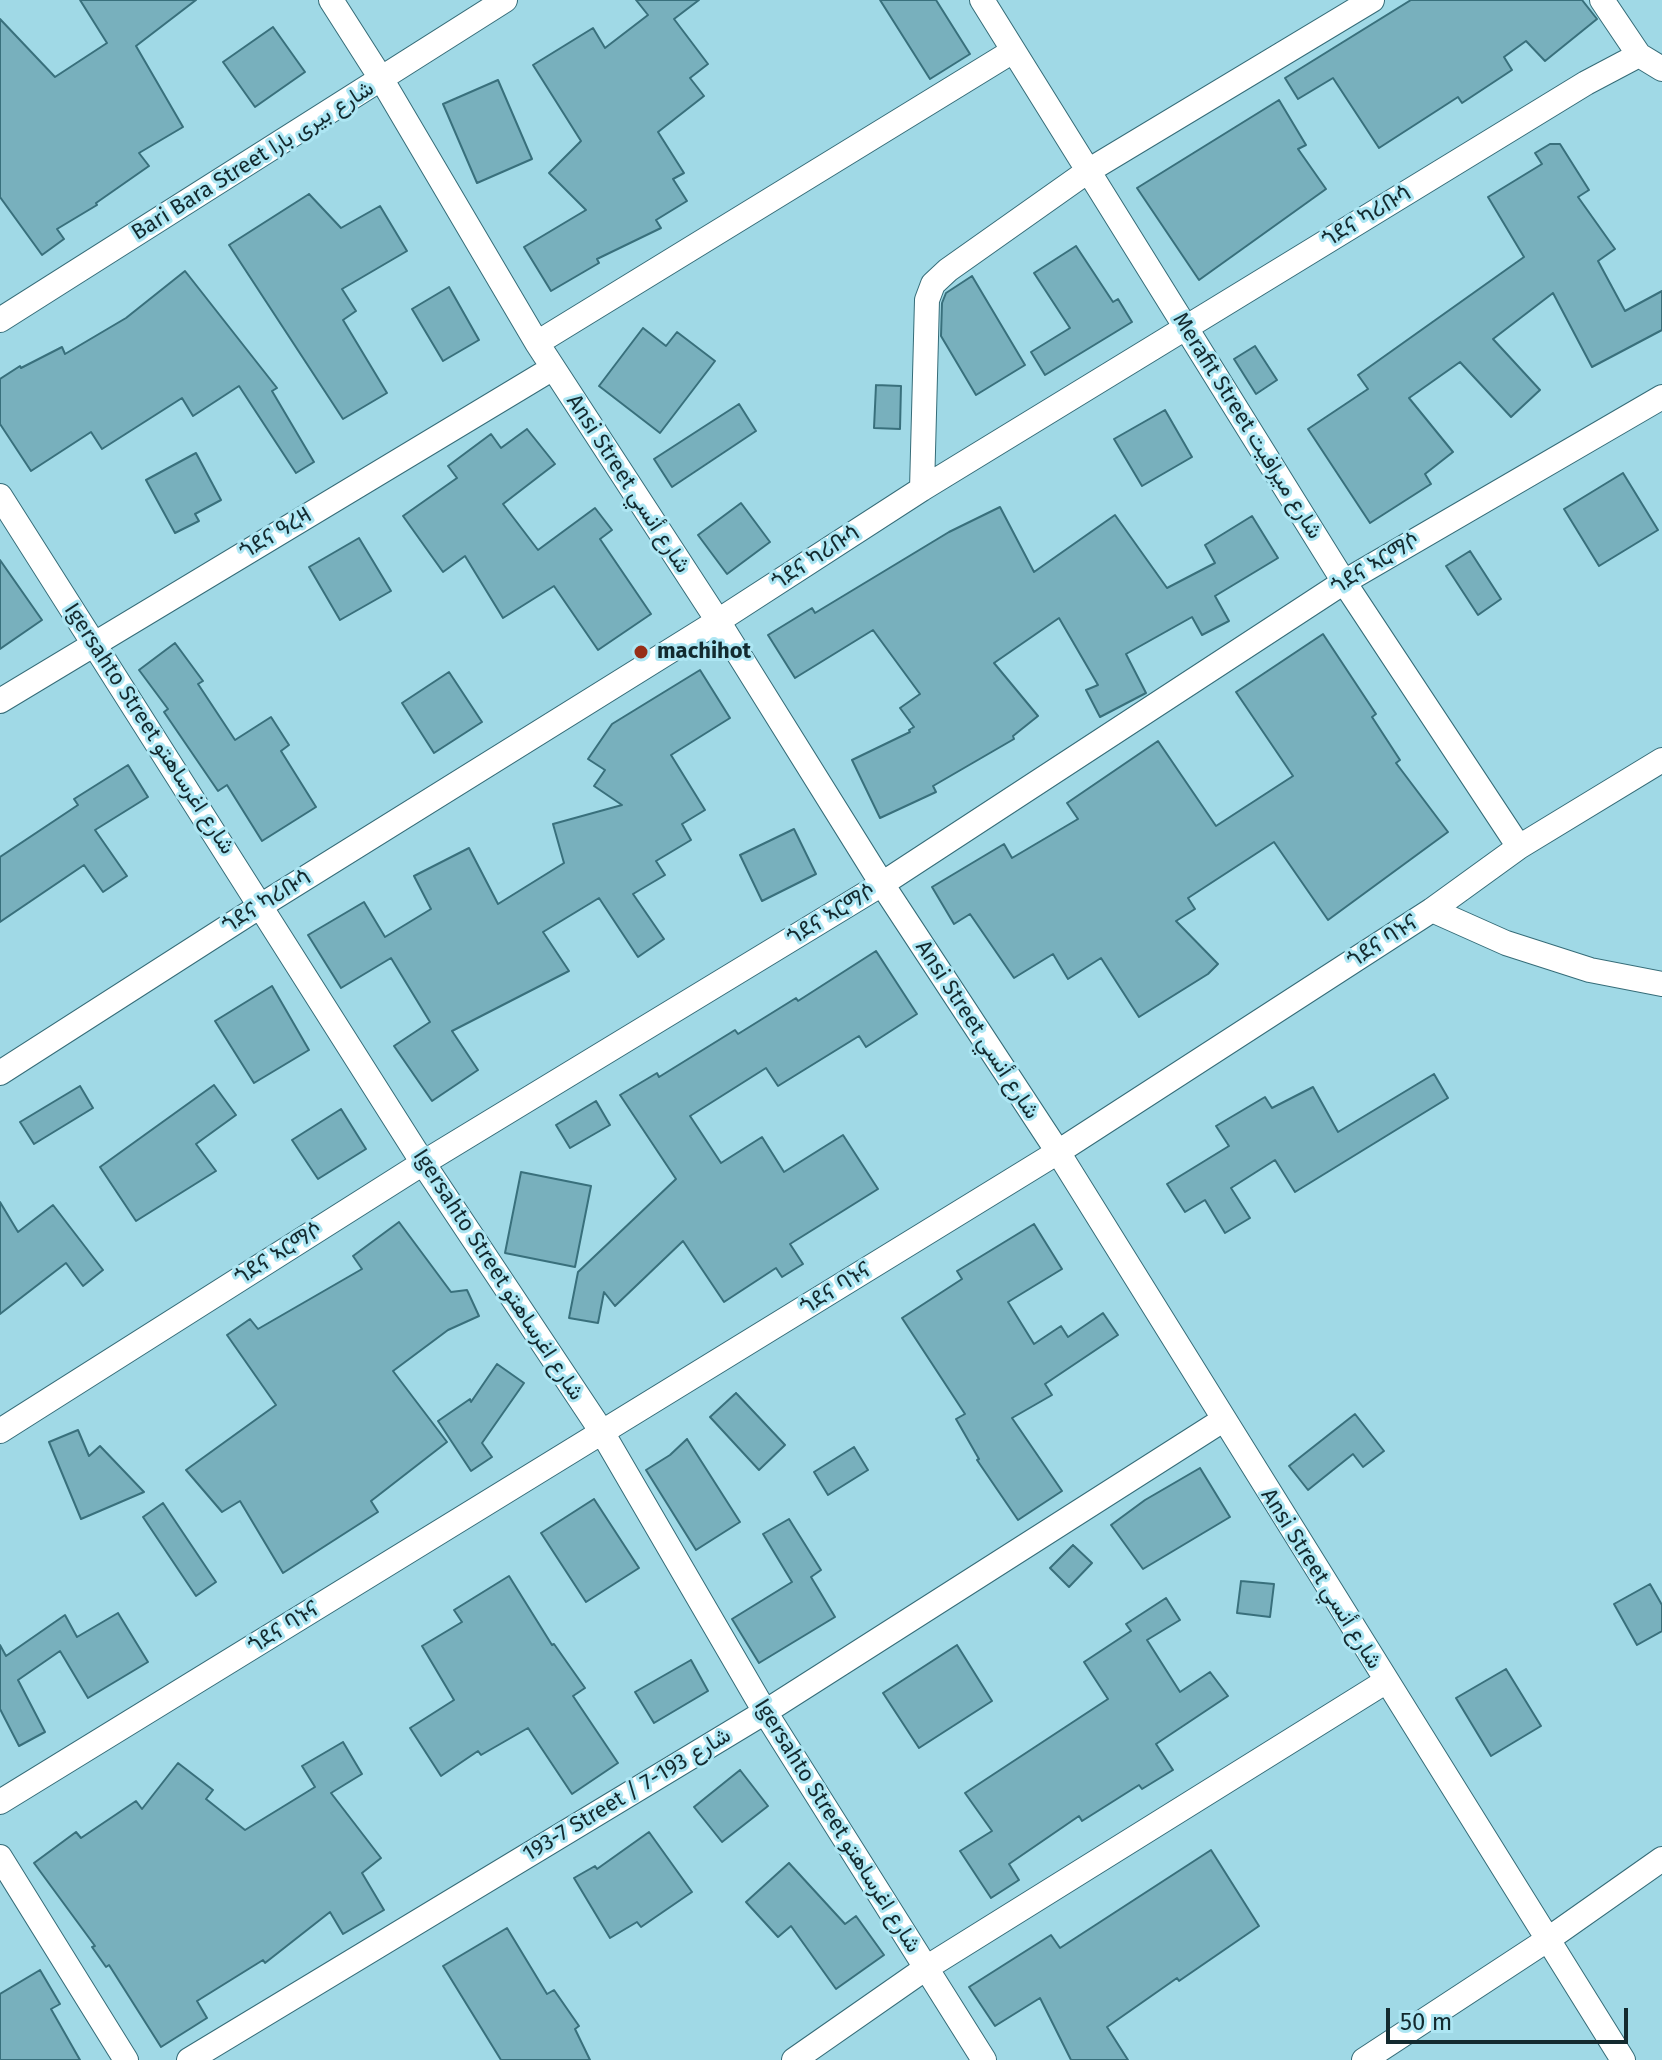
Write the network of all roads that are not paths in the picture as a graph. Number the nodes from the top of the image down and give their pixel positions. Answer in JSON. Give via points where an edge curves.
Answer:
{"nodes":[{"id":1,"x":331,"y":0,"type":"edge"},
{"id":2,"x":505,"y":0,"type":"edge"},
{"id":3,"x":982,"y":0,"type":"edge"},
{"id":4,"x":1372,"y":0,"type":"edge"},
{"id":5,"x":1602,"y":0,"type":"edge"},
{"id":6,"x":1013,"y":51,"type":"junction"},
{"id":7,"x":1639,"y":55,"type":"junction"},
{"id":8,"x":1662,"y":69,"type":"edge"},
{"id":9,"x":382,"y":80,"type":"junction"},
{"id":10,"x":1088,"y":171,"type":"junction"},
{"id":11,"x":0,"y":320,"type":"edge"},
{"id":12,"x":1186,"y":328,"type":"junction"},
{"id":13,"x":537,"y":343,"type":"junction"},
{"id":14,"x":553,"y":368,"type":"junction"},
{"id":15,"x":1662,"y":397,"type":"edge"},
{"id":16,"x":922,"y":489,"type":"junction"},
{"id":17,"x":0,"y":496,"type":"edge"},
{"id":18,"x":1344,"y":582,"type":"junction"},
{"id":19,"x":718,"y":621,"type":"junction"},
{"id":20,"x":94,"y":643,"type":"junction"},
{"id":21,"x":0,"y":701,"type":"edge"},
{"id":22,"x":1662,"y":760,"type":"edge"},
{"id":23,"x":1519,"y":847,"type":"junction"},
{"id":24,"x":882,"y":884,"type":"junction"},
{"id":25,"x":262,"y":905,"type":"junction"},
{"id":26,"x":1432,"y":910,"type":"junction"},
{"id":27,"x":1662,"y":984,"type":"edge"},
{"id":28,"x":0,"y":1073,"type":"edge"},
{"id":29,"x":1058,"y":1152,"type":"junction"},
{"id":30,"x":423,"y":1163,"type":"junction"},
{"id":31,"x":1223,"y":1420,"type":"junction"},
{"id":32,"x":0,"y":1431,"type":"edge"},
{"id":33,"x":602,"y":1432,"type":"junction"},
{"id":34,"x":1385,"y":1682,"type":"junction"},
{"id":35,"x":765,"y":1712,"type":"junction"},
{"id":36,"x":0,"y":1802,"type":"edge"},
{"id":37,"x":0,"y":1857,"type":"edge"},
{"id":38,"x":1662,"y":1859,"type":"edge"},
{"id":39,"x":1547,"y":1940,"type":"junction"},
{"id":40,"x":926,"y":1968,"type":"junction"},
{"id":41,"x":1403,"y":2050,"type":"edge"},
{"id":42,"x":126,"y":2060,"type":"edge"},
{"id":43,"x":189,"y":2060,"type":"edge"},
{"id":44,"x":794,"y":2060,"type":"edge"},
{"id":45,"x":984,"y":2060,"type":"edge"},
{"id":46,"x":1364,"y":2060,"type":"edge"},
{"id":47,"x":1623,"y":2060,"type":"edge"}],
"edges":[{"from":1,"to":9,"type":"street","name":"Ansi Street شارع أنسي"},
{"from":2,"to":9,"type":"street","name":"Bari Bara Street شارع بيرى بارا"},
{"from":3,"to":6,"type":"street","name":"Merafit Street شارع ميرافيت"},
{"from":4,"to":10,"type":"street"},
{"from":5,"to":7,"type":"street"},
{"from":6,"to":10,"type":"street","name":"Merafit Street شارع ميرافيت"},
{"from":6,"to":13,"type":"street"},
{"from":7,"to":8,"type":"street"},
{"from":7,"to":12,"type":"street","name":"ጎደና ካሪቡሳ"},
{"from":9,"to":11,"type":"street","name":"Bari Bara Street شارع بيرى بارا"},
{"from":9,"to":13,"type":"street","name":"Ansi Street شارع أنسي"},
{"from":10,"to":12,"type":"street","name":"Merafit Street شارع ميرافيت"},
{"from":10,"to":16,"type":"street","via":[[933,284],[927,300]]},
{"from":12,"to":16,"type":"street","name":"ጎደና ካሪቡሳ"},
{"from":12,"to":18,"type":"street","name":"Merafit Street شارع ميرافيت"},
{"from":13,"to":14,"type":"street","name":"Ansi Street شارع أنسي"},
{"from":14,"to":19,"type":"street","name":"Ansi Street شارع أنسي"},
{"from":14,"to":20,"type":"street","name":"ጎደና ዓረዛ"},
{"from":15,"to":18,"type":"street","name":"ጎደና ኣርማሶ"},
{"from":16,"to":19,"type":"street","name":"ጎደና ካሪቡሳ"},
{"from":17,"to":20,"type":"street","name":"Igersahto Street شارع اغرساهتو"},
{"from":18,"to":23,"type":"street","name":"Merafit Street شارع ميرافيت"},
{"from":18,"to":24,"type":"street","name":"ጎደና ኣርማሶ"},
{"from":19,"to":24,"type":"street","name":"Ansi Street شارع أنسي"},
{"from":19,"to":25,"type":"street","name":"ጎደና ካሪቡሳ"},
{"from":20,"to":21,"type":"street","name":"ጎደና ዓረዛ"},
{"from":20,"to":25,"type":"street","name":"Igersahto Street شارع اغرساهتو"},
{"from":22,"to":23,"type":"street","name":"ጎደና ባኑና"},
{"from":23,"to":26,"type":"street","name":"ጎደና ባኑና"},
{"from":24,"to":29,"type":"street","name":"Ansi Street شارع أنسي"},
{"from":24,"to":30,"type":"street","name":"ጎደና ኣርማሶ"},
{"from":25,"to":28,"type":"street","name":"ጎደና ካሪቡሳ"},
{"from":25,"to":30,"type":"street","name":"Igersahto Street شارع اغرساهتو"},
{"from":26,"to":27,"type":"street","via":[[1520,948],[1590,970]]},
{"from":26,"to":29,"type":"street","name":"ጎደና ባኑና"},
{"from":29,"to":31,"type":"street","name":"Ansi Street شارع أنسي"},
{"from":29,"to":33,"type":"street","name":"ጎደና ባኑና"},
{"from":30,"to":32,"type":"street","name":"ጎደና ኣርማሶ"},
{"from":30,"to":33,"type":"street","name":"Igersahto Street شارع اغرساهتو"},
{"from":31,"to":34,"type":"street","name":"Ansi Street شارع أنسي"},
{"from":31,"to":35,"type":"street","name":"193-7 Street / شارع 193-7"},
{"from":33,"to":35,"type":"street","name":"Igersahto Street شارع اغرساهتو"},
{"from":33,"to":36,"type":"street","name":"ጎደና ባኑና"},
{"from":34,"to":39,"type":"street","name":"Ansi Street شارع أنسي"},
{"from":34,"to":40,"type":"street"},
{"from":35,"to":40,"type":"street","name":"Igersahto Street شارع اغرساهتو"},
{"from":35,"to":43,"type":"street","name":"193-7 Street / شارع 193-7"},
{"from":37,"to":42,"type":"street"},
{"from":38,"to":39,"type":"street"},
{"from":39,"to":41,"type":"street"},
{"from":39,"to":47,"type":"street","name":"Ansi Street شارع أنسي"},
{"from":40,"to":44,"type":"street"},
{"from":40,"to":45,"type":"street","name":"Igersahto Street شارع اغرساهتو"},
{"from":41,"to":46,"type":"street"}]}
